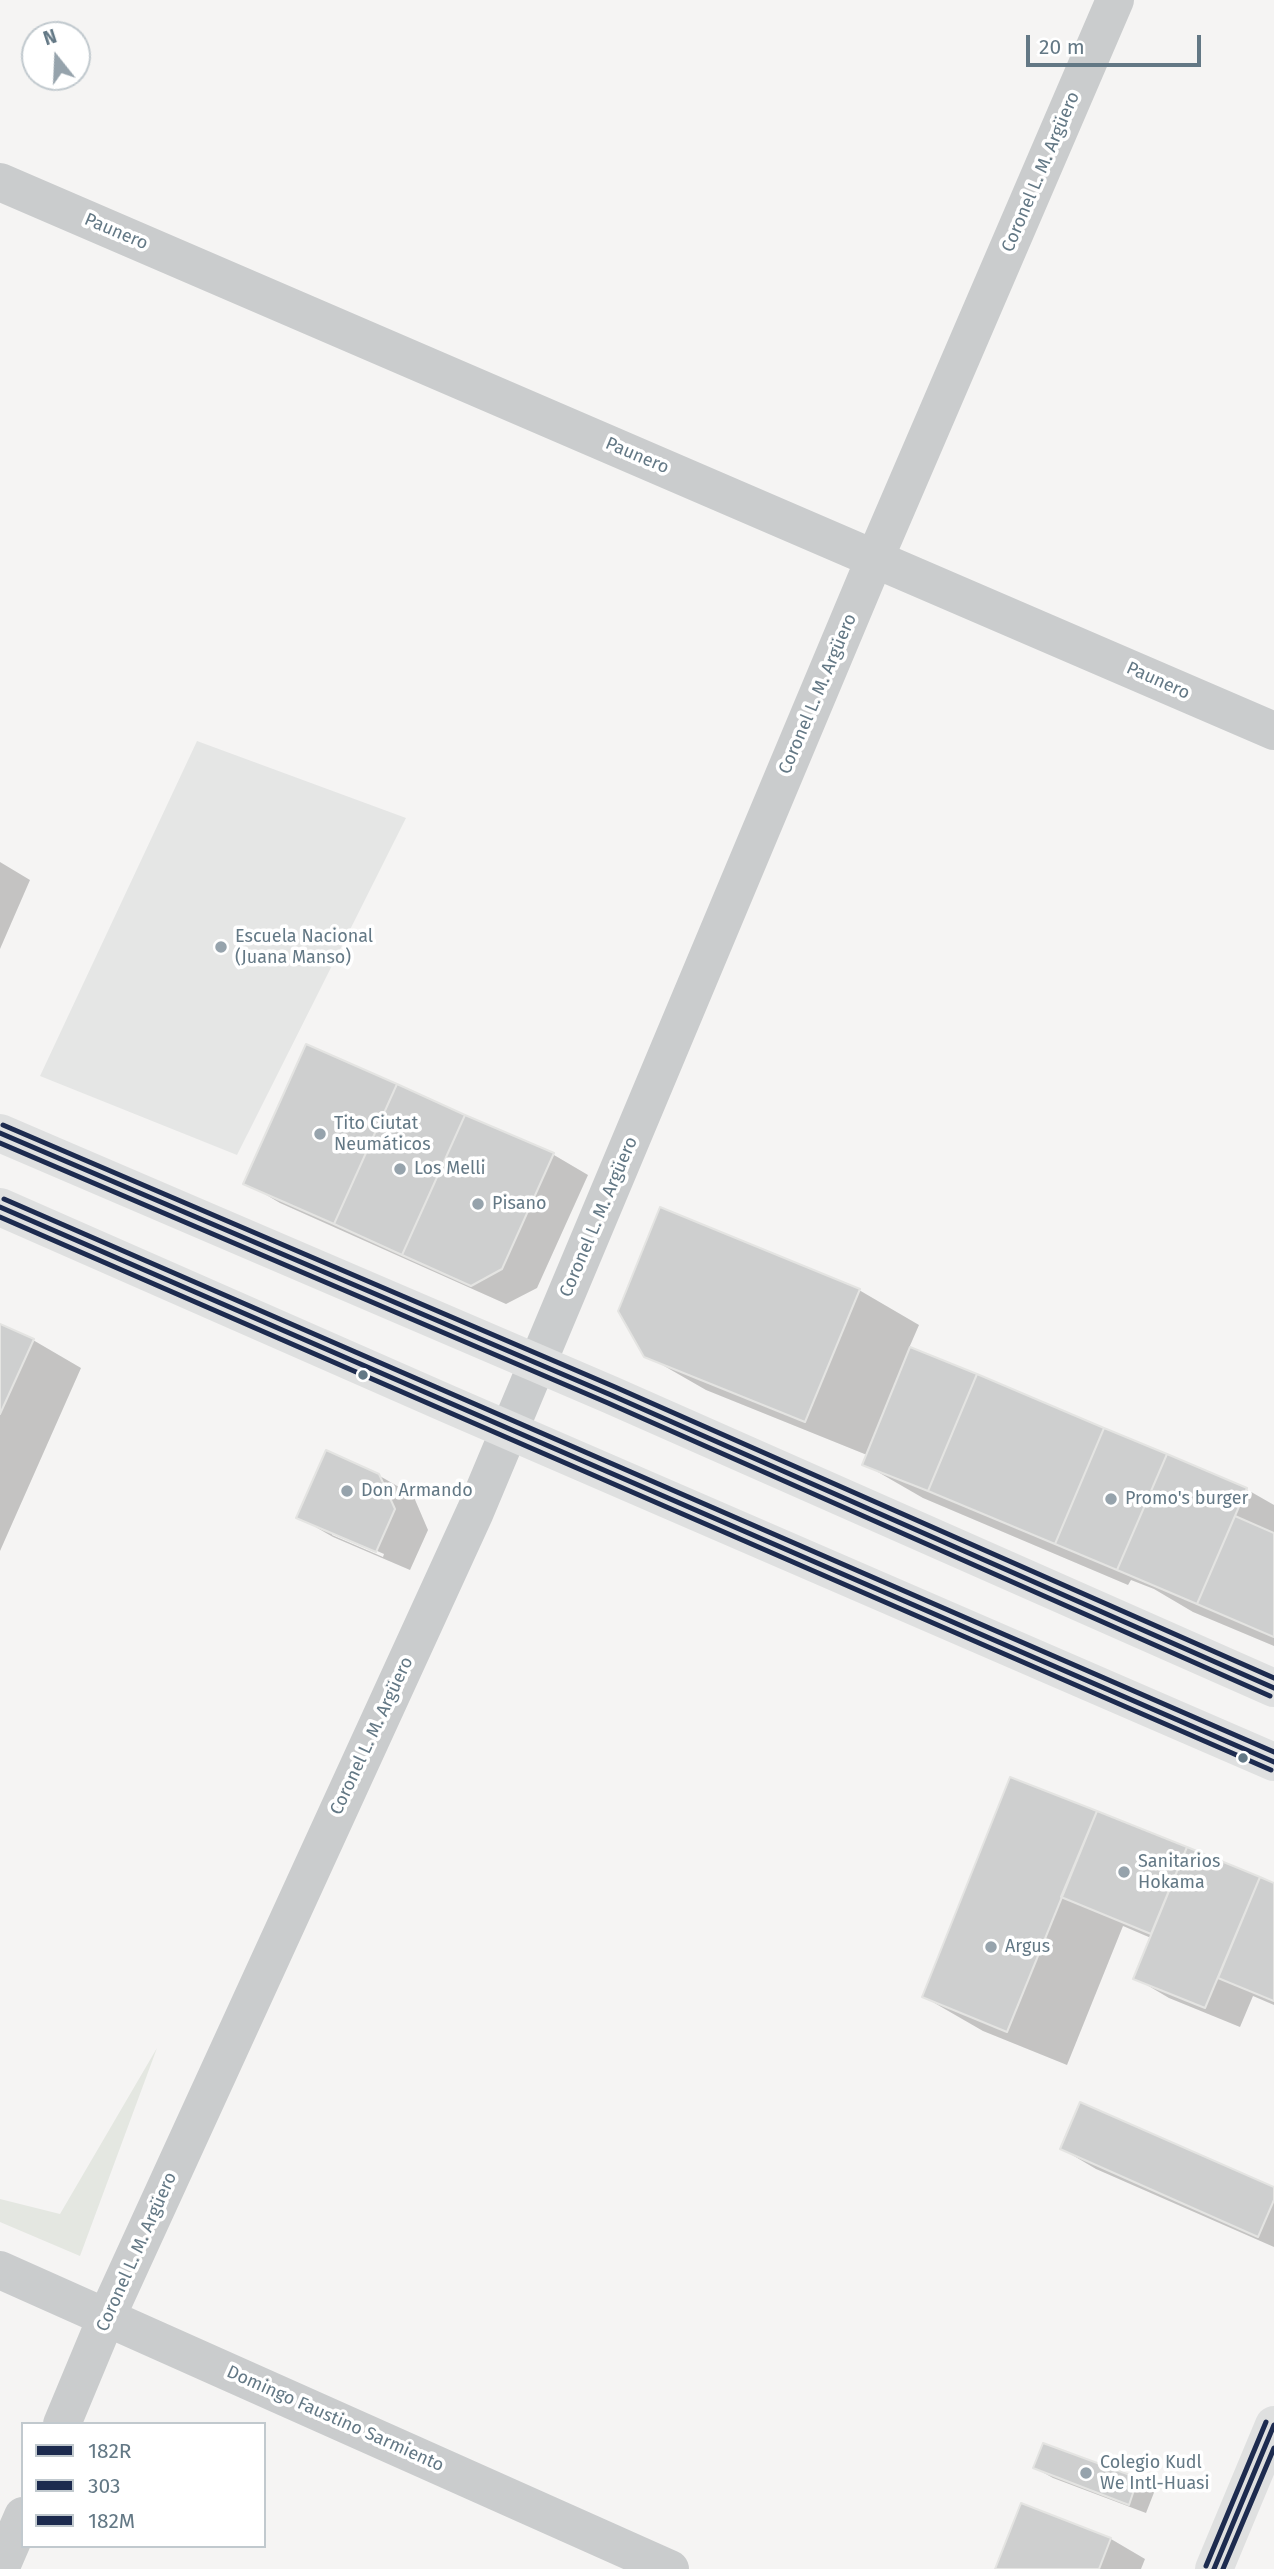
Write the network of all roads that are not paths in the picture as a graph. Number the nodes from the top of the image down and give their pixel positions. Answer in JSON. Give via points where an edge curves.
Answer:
{"nodes":[{"id":1,"x":1115,"y":0,"type":"edge"},
{"id":2,"x":0,"y":182,"type":"edge"},
{"id":3,"x":875,"y":558,"type":"junction"},
{"id":4,"x":1274,"y":732,"type":"edge"},
{"id":5,"x":0,"y":1133,"type":"edge"},
{"id":6,"x":0,"y":1207,"type":"edge"},
{"id":7,"x":537,"y":1364,"type":"junction"},
{"id":8,"x":508,"y":1430,"type":"junction"},
{"id":9,"x":1274,"y":1688,"type":"edge"},
{"id":10,"x":1274,"y":1762,"type":"edge"},
{"id":11,"x":0,"y":2270,"type":"edge"},
{"id":12,"x":107,"y":2316,"type":"junction"},
{"id":13,"x":63,"y":2422,"type":"edge"},
{"id":14,"x":1274,"y":2425,"type":"edge"},
{"id":15,"x":21,"y":2521,"type":"edge"},
{"id":16,"x":1,"y":2569,"type":"edge"},
{"id":17,"x":670,"y":2569,"type":"edge"},
{"id":18,"x":1214,"y":2569,"type":"edge"}],
"edges":[{"from":1,"to":3,"type":"street","name":"Coronel L. M. Argüero"},
{"from":2,"to":3,"type":"street","name":"Paunero"},
{"from":3,"to":4,"type":"street","name":"Paunero"},
{"from":3,"to":7,"type":"street","name":"Coronel L. M. Argüero"},
{"from":5,"to":7,"type":"main road"},
{"from":6,"to":8,"type":"main road"},
{"from":7,"to":8,"type":"street","name":"Coronel L. M. Argüero"},
{"from":7,"to":9,"type":"main road"},
{"from":8,"to":10,"type":"main road"},
{"from":8,"to":12,"type":"street","name":"Coronel L. M. Argüero","via":[[475,1512]]},
{"from":11,"to":12,"type":"street","name":"Domingo Faustino Sarmiento"},
{"from":12,"to":13,"type":"street","name":"Coronel L. M. Argüero"},
{"from":12,"to":17,"type":"street","name":"Domingo Faustino Sarmiento"},
{"from":14,"to":18,"type":"main road"},
{"from":15,"to":16,"type":"street"}]}
